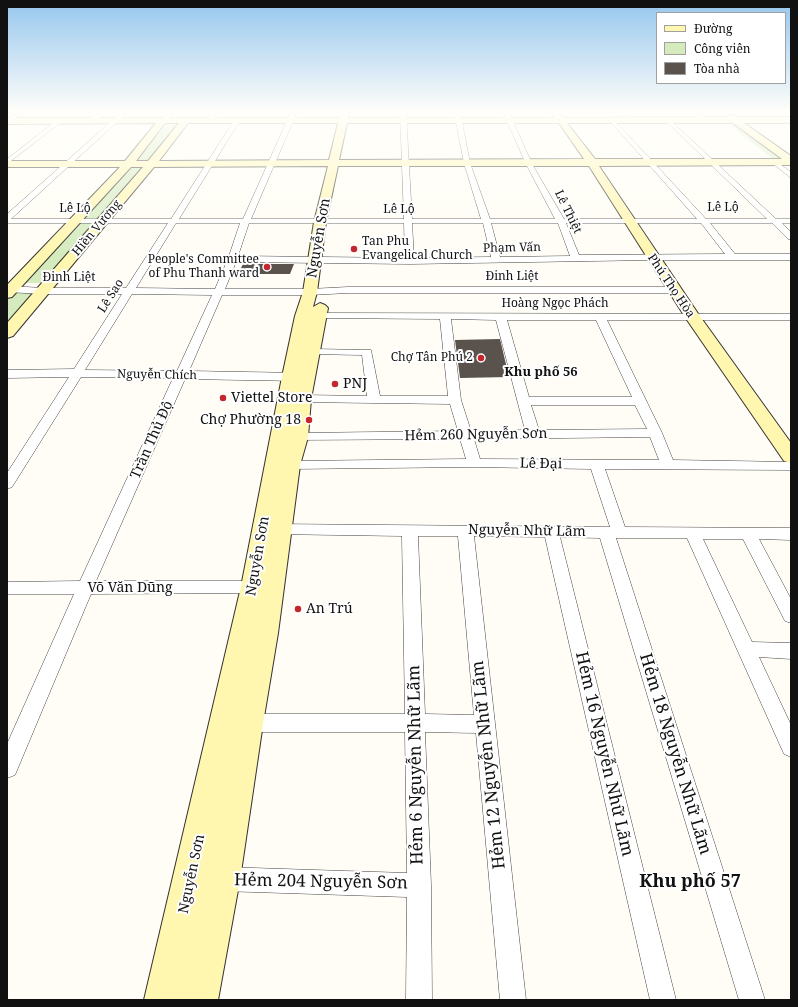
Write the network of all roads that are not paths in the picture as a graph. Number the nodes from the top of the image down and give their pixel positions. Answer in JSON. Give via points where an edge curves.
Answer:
{"nodes":[{"id":1,"x":71,"y":159,"type":"edge"},
{"id":2,"x":132,"y":159,"type":"edge"},
{"id":3,"x":155,"y":159,"type":"edge"},
{"id":4,"x":214,"y":159,"type":"edge"},
{"id":5,"x":274,"y":159,"type":"edge"},
{"id":6,"x":341,"y":159,"type":"edge"},
{"id":7,"x":406,"y":159,"type":"edge"},
{"id":8,"x":466,"y":159,"type":"edge"},
{"id":9,"x":527,"y":159,"type":"edge"},
{"id":10,"x":589,"y":159,"type":"edge"},
{"id":11,"x":647,"y":159,"type":"edge"},
{"id":12,"x":710,"y":159,"type":"edge"},
{"id":13,"x":770,"y":159,"type":"edge"},
{"id":14,"x":774,"y":162,"type":"junction"},
{"id":15,"x":791,"y":162,"type":"edge"},
{"id":16,"x":7,"y":163,"type":"edge"},
{"id":17,"x":592,"y":163,"type":"junction"},
{"id":18,"x":651,"y":163,"type":"junction"},
{"id":19,"x":714,"y":163,"type":"junction"},
{"id":20,"x":66,"y":164,"type":"junction"},
{"id":21,"x":128,"y":164,"type":"junction"},
{"id":22,"x":151,"y":164,"type":"junction"},
{"id":23,"x":211,"y":164,"type":"junction"},
{"id":24,"x":272,"y":164,"type":"junction"},
{"id":25,"x":340,"y":164,"type":"junction"},
{"id":26,"x":406,"y":164,"type":"junction"},
{"id":27,"x":467,"y":164,"type":"junction"},
{"id":28,"x":529,"y":164,"type":"junction"},
{"id":29,"x":791,"y":176,"type":"edge"},
{"id":30,"x":7,"y":218,"type":"edge"},
{"id":31,"x":486,"y":220,"type":"junction"},
{"id":32,"x":703,"y":220,"type":"junction"},
{"id":33,"x":791,"y":220,"type":"edge"},
{"id":34,"x":7,"y":221,"type":"edge"},
{"id":35,"x":75,"y":221,"type":"junction"},
{"id":36,"x":102,"y":221,"type":"junction"},
{"id":37,"x":173,"y":221,"type":"junction"},
{"id":38,"x":561,"y":221,"type":"junction"},
{"id":39,"x":628,"y":221,"type":"junction"},
{"id":40,"x":775,"y":221,"type":"junction"},
{"id":41,"x":245,"y":222,"type":"junction"},
{"id":42,"x":327,"y":222,"type":"junction"},
{"id":43,"x":407,"y":222,"type":"junction"},
{"id":44,"x":791,"y":237,"type":"edge"},
{"id":45,"x":652,"y":257,"type":"junction"},
{"id":46,"x":791,"y":257,"type":"edge"},
{"id":47,"x":233,"y":258,"type":"junction"},
{"id":48,"x":734,"y":258,"type":"junction"},
{"id":49,"x":321,"y":259,"type":"junction"},
{"id":50,"x":576,"y":259,"type":"junction"},
{"id":51,"x":496,"y":260,"type":"junction"},
{"id":52,"x":410,"y":261,"type":"junction"},
{"id":53,"x":47,"y":287,"type":"junction"},
{"id":54,"x":132,"y":287,"type":"junction"},
{"id":55,"x":220,"y":287,"type":"junction"},
{"id":56,"x":10,"y":288,"type":"edge"},
{"id":57,"x":317,"y":288,"type":"junction"},
{"id":58,"x":675,"y":290,"type":"junction"},
{"id":59,"x":318,"y":316,"type":"junction"},
{"id":60,"x":445,"y":316,"type":"junction"},
{"id":61,"x":501,"y":317,"type":"junction"},
{"id":62,"x":600,"y":317,"type":"junction"},
{"id":63,"x":693,"y":317,"type":"junction"},
{"id":64,"x":790,"y":318,"type":"edge"},
{"id":65,"x":7,"y":333,"type":"edge"},
{"id":66,"x":312,"y":352,"type":"junction"},
{"id":67,"x":77,"y":373,"type":"junction"},
{"id":68,"x":7,"y":374,"type":"edge"},
{"id":69,"x":181,"y":375,"type":"junction"},
{"id":70,"x":300,"y":384,"type":"junction"},
{"id":71,"x":374,"y":400,"type":"junction"},
{"id":72,"x":455,"y":400,"type":"junction"},
{"id":73,"x":525,"y":401,"type":"junction"},
{"id":74,"x":639,"y":401,"type":"junction"},
{"id":75,"x":655,"y":433,"type":"junction"},
{"id":76,"x":533,"y":434,"type":"junction"},
{"id":77,"x":466,"y":435,"type":"junction"},
{"id":78,"x":298,"y":437,"type":"junction"},
{"id":79,"x":791,"y":457,"type":"edge"},
{"id":80,"x":474,"y":463,"type":"junction"},
{"id":81,"x":597,"y":464,"type":"junction"},
{"id":82,"x":290,"y":465,"type":"junction"},
{"id":83,"x":668,"y":465,"type":"junction"},
{"id":84,"x":791,"y":466,"type":"edge"},
{"id":85,"x":7,"y":484,"type":"edge"},
{"id":86,"x":271,"y":529,"type":"junction"},
{"id":87,"x":410,"y":530,"type":"junction"},
{"id":88,"x":465,"y":530,"type":"junction"},
{"id":89,"x":551,"y":531,"type":"junction"},
{"id":90,"x":612,"y":532,"type":"junction"},
{"id":91,"x":692,"y":533,"type":"junction"},
{"id":92,"x":748,"y":533,"type":"junction"},
{"id":93,"x":791,"y":534,"type":"edge"},
{"id":94,"x":253,"y":587,"type":"junction"},
{"id":95,"x":7,"y":588,"type":"edge"},
{"id":96,"x":85,"y":588,"type":"junction"},
{"id":97,"x":791,"y":616,"type":"edge"},
{"id":98,"x":746,"y":649,"type":"junction"},
{"id":99,"x":791,"y":651,"type":"edge"},
{"id":100,"x":784,"y":717,"type":"edge"},
{"id":101,"x":248,"y":723,"type":"junction"},
{"id":102,"x":415,"y":723,"type":"junction"},
{"id":103,"x":485,"y":724,"type":"junction"},
{"id":104,"x":791,"y":747,"type":"edge"},
{"id":105,"x":7,"y":768,"type":"edge"},
{"id":106,"x":222,"y":880,"type":"junction"},
{"id":107,"x":419,"y":885,"type":"junction"},
{"id":108,"x":164,"y":1000,"type":"edge"},
{"id":109,"x":198,"y":1000,"type":"edge"},
{"id":110,"x":419,"y":1000,"type":"edge"},
{"id":111,"x":512,"y":1000,"type":"edge"},
{"id":112,"x":663,"y":1000,"type":"edge"},
{"id":113,"x":752,"y":1000,"type":"edge"}],
"edges":[{"from":1,"to":20,"type":"street"},
{"from":2,"to":21,"type":"street","name":"Hiền Vương"},
{"from":3,"to":22,"type":"street","name":"Hiền Vương"},
{"from":4,"to":23,"type":"street","name":"Lê Sao"},
{"from":5,"to":24,"type":"street","name":"Trần Thủ Độ"},
{"from":6,"to":25,"type":"street","name":"Nguyễn Sơn"},
{"from":7,"to":26,"type":"street"},
{"from":8,"to":27,"type":"street"},
{"from":9,"to":28,"type":"street","name":"Lê Thiệt"},
{"from":10,"to":17,"type":"street","name":"Phú Thọ Hòa"},
{"from":11,"to":18,"type":"street"},
{"from":12,"to":19,"type":"street"},
{"from":13,"to":14,"type":"street"},
{"from":14,"to":15,"type":"street"},
{"from":14,"to":19,"type":"street"},
{"from":14,"to":29,"type":"street"},
{"from":16,"to":20,"type":"street"},
{"from":17,"to":18,"type":"street"},
{"from":17,"to":28,"type":"street"},
{"from":17,"to":39,"type":"street","name":"Phú Thọ Hòa"},
{"from":18,"to":19,"type":"street"},
{"from":18,"to":32,"type":"street"},
{"from":19,"to":40,"type":"street"},
{"from":20,"to":21,"type":"street"},
{"from":20,"to":30,"type":"street"},
{"from":21,"to":22,"type":"street"},
{"from":21,"to":35,"type":"street","name":"Hiền Vương"},
{"from":22,"to":23,"type":"street"},
{"from":22,"to":36,"type":"street","name":"Hiền Vương"},
{"from":23,"to":24,"type":"street"},
{"from":23,"to":37,"type":"street","name":"Lê Sao"},
{"from":24,"to":25,"type":"street"},
{"from":24,"to":41,"type":"street","name":"Trần Thủ Độ"},
{"from":25,"to":26,"type":"street"},
{"from":25,"to":42,"type":"street","name":"Nguyễn Sơn"},
{"from":26,"to":27,"type":"street"},
{"from":26,"to":43,"type":"street"},
{"from":27,"to":28,"type":"street"},
{"from":27,"to":31,"type":"street"},
{"from":28,"to":38,"type":"street","name":"Lê Thiệt"},
{"from":31,"to":38,"type":"street","name":"Lê Lộ"},
{"from":31,"to":43,"type":"street","name":"Lê Lộ"},
{"from":31,"to":51,"type":"street"},
{"from":32,"to":39,"type":"street","name":"Lê Lộ"},
{"from":32,"to":40,"type":"street","name":"Lê Lộ"},
{"from":32,"to":48,"type":"street"},
{"from":33,"to":40,"type":"street","name":"Lê Lộ"},
{"from":34,"to":35,"type":"street","name":"Lê Lộ"},
{"from":35,"to":36,"type":"street","name":"Lê Lộ"},
{"from":35,"to":56,"type":"street","name":"Hiền Vương"},
{"from":36,"to":37,"type":"street","name":"Lê Lộ"},
{"from":36,"to":53,"type":"street","name":"Hiền Vương"},
{"from":37,"to":41,"type":"street","name":"Lê Lộ"},
{"from":37,"to":54,"type":"street","name":"Lê Sao"},
{"from":38,"to":39,"type":"street","name":"Lê Lộ"},
{"from":38,"to":50,"type":"street","name":"Lê Thiệt"},
{"from":39,"to":45,"type":"street","name":"Phú Thọ Hòa"},
{"from":40,"to":44,"type":"street"},
{"from":41,"to":42,"type":"street","name":"Lê Lộ"},
{"from":41,"to":47,"type":"street","name":"Trần Thủ Độ"},
{"from":42,"to":43,"type":"street","name":"Lê Lộ"},
{"from":42,"to":49,"type":"street","name":"Nguyễn Sơn"},
{"from":43,"to":52,"type":"street"},
{"from":45,"to":48,"type":"street","name":"Phạm Vấn"},
{"from":45,"to":50,"type":"street","name":"Phạm Vấn"},
{"from":45,"to":58,"type":"street","name":"Phú Thọ Hòa"},
{"from":46,"to":48,"type":"street","name":"Phạm Vấn"},
{"from":47,"to":49,"type":"street","name":"Phạm Vấn"},
{"from":47,"to":55,"type":"street","name":"Trần Thủ Độ"},
{"from":49,"to":52,"type":"street","name":"Phạm Vấn"},
{"from":49,"to":57,"type":"street","name":"Nguyễn Sơn"},
{"from":50,"to":51,"type":"street","name":"Phạm Vấn"},
{"from":51,"to":52,"type":"street","name":"Phạm Vấn"},
{"from":53,"to":54,"type":"street","name":"Đinh Liệt"},
{"from":53,"to":56,"type":"street","name":"Đinh Liệt"},
{"from":53,"to":65,"type":"street","name":"Hiền Vương"},
{"from":54,"to":55,"type":"street","name":"Đinh Liệt"},
{"from":54,"to":67,"type":"street","name":"Lê Sao"},
{"from":55,"to":57,"type":"street","name":"Đinh Liệt"},
{"from":55,"to":69,"type":"street","name":"Trần Thủ Độ"},
{"from":57,"to":58,"type":"street","name":"Đinh Liệt"},
{"from":57,"to":59,"type":"street","name":"Nguyễn Sơn"},
{"from":57,"to":70,"type":"street","name":"Nguyễn Sơn","via":[[303,316]]},
{"from":58,"to":63,"type":"street","name":"Phú Thọ Hòa"},
{"from":59,"to":60,"type":"street","name":"Hoàng Ngọc Phách"},
{"from":59,"to":66,"type":"street","name":"Nguyễn Sơn"},
{"from":60,"to":61,"type":"street","name":"Hoàng Ngọc Phách"},
{"from":60,"to":72,"type":"street"},
{"from":61,"to":62,"type":"street","name":"Hoàng Ngọc Phách"},
{"from":61,"to":73,"type":"street"},
{"from":62,"to":63,"type":"street","name":"Hoàng Ngọc Phách"},
{"from":62,"to":74,"type":"street"},
{"from":63,"to":64,"type":"street","name":"Hoàng Ngọc Phách"},
{"from":63,"to":79,"type":"street","name":"Phú Thọ Hòa"},
{"from":66,"to":70,"type":"street","name":"Nguyễn Sơn"},
{"from":66,"to":71,"type":"street","via":[[367,352]]},
{"from":67,"to":68,"type":"street","name":"Nguyễn Chích"},
{"from":67,"to":69,"type":"street","name":"Nguyễn Chích"},
{"from":67,"to":85,"type":"street","name":"Lê Sao"},
{"from":69,"to":70,"type":"street","name":"Nguyễn Chích"},
{"from":69,"to":96,"type":"street","name":"Trần Thủ Độ"},
{"from":70,"to":71,"type":"street","name":"Nguyễn Chích"},
{"from":70,"to":78,"type":"street","name":"Nguyễn Sơn"},
{"from":70,"to":86,"type":"street","name":"Nguyễn Sơn"},
{"from":71,"to":72,"type":"street","name":"Nguyễn Chích"},
{"from":72,"to":77,"type":"street"},
{"from":73,"to":74,"type":"street"},
{"from":73,"to":76,"type":"street"},
{"from":74,"to":75,"type":"street"},
{"from":75,"to":76,"type":"street","name":"Hẻm 260 Nguyễn Sơn"},
{"from":75,"to":83,"type":"street"},
{"from":76,"to":77,"type":"street","name":"Hẻm 260 Nguyễn Sơn"},
{"from":77,"to":78,"type":"street","name":"Hẻm 260 Nguyễn Sơn"},
{"from":77,"to":80,"type":"street"},
{"from":78,"to":82,"type":"street","name":"Nguyễn Sơn"},
{"from":80,"to":81,"type":"street","name":"Lê Đại"},
{"from":80,"to":82,"type":"street","name":"Lê Đại"},
{"from":81,"to":83,"type":"street","name":"Lê Đại"},
{"from":81,"to":90,"type":"street","name":"Hẻm 18 Nguyễn Nhữ Lãm"},
{"from":82,"to":86,"type":"street","name":"Nguyễn Sơn"},
{"from":83,"to":84,"type":"street","name":"Lê Đại"},
{"from":86,"to":87,"type":"street","name":"Nguyễn Nhữ Lãm"},
{"from":86,"to":94,"type":"street","name":"Nguyễn Sơn"},
{"from":86,"to":101,"type":"street","name":"Nguyễn Sơn","via":[[266,633]]},
{"from":87,"to":88,"type":"street","name":"Nguyễn Nhữ Lãm"},
{"from":87,"to":102,"type":"street","name":"Hẻm 6 Nguyễn Nhữ Lãm"},
{"from":88,"to":89,"type":"street","name":"Nguyễn Nhữ Lãm"},
{"from":88,"to":103,"type":"street","name":"Hẻm 12 Nguyễn Nhữ Lãm"},
{"from":89,"to":90,"type":"street","name":"Nguyễn Nhữ Lãm"},
{"from":89,"to":112,"type":"street","name":"Hẻm 16 Nguyễn Nhữ Lãm"},
{"from":90,"to":91,"type":"street","name":"Nguyễn Nhữ Lãm"},
{"from":90,"to":113,"type":"street","name":"Hẻm 18 Nguyễn Nhữ Lãm"},
{"from":91,"to":92,"type":"street","name":"Nguyễn Nhữ Lãm"},
{"from":91,"to":98,"type":"street"},
{"from":92,"to":93,"type":"street","name":"Nguyễn Nhữ Lãm"},
{"from":92,"to":97,"type":"street"},
{"from":94,"to":96,"type":"street","name":"Võ Văn Dũng"},
{"from":94,"to":108,"type":"street","name":"Nguyễn Sơn"},
{"from":95,"to":96,"type":"street","name":"Võ Văn Dũng"},
{"from":96,"to":105,"type":"street","name":"Trần Thủ Độ"},
{"from":98,"to":99,"type":"street"},
{"from":98,"to":100,"type":"street"},
{"from":100,"to":104,"type":"street"},
{"from":101,"to":102,"type":"street"},
{"from":101,"to":106,"type":"street","name":"Nguyễn Sơn"},
{"from":102,"to":103,"type":"street"},
{"from":102,"to":107,"type":"street","name":"Hẻm 6 Nguyễn Nhữ Lãm"},
{"from":103,"to":111,"type":"street","name":"Hẻm 12 Nguyễn Nhữ Lãm"},
{"from":106,"to":107,"type":"street","name":"Hẻm 204 Nguyễn Sơn"},
{"from":106,"to":109,"type":"street","name":"Nguyễn Sơn"},
{"from":107,"to":110,"type":"street","name":"Hẻm 6 Nguyễn Nhữ Lãm"}]}
